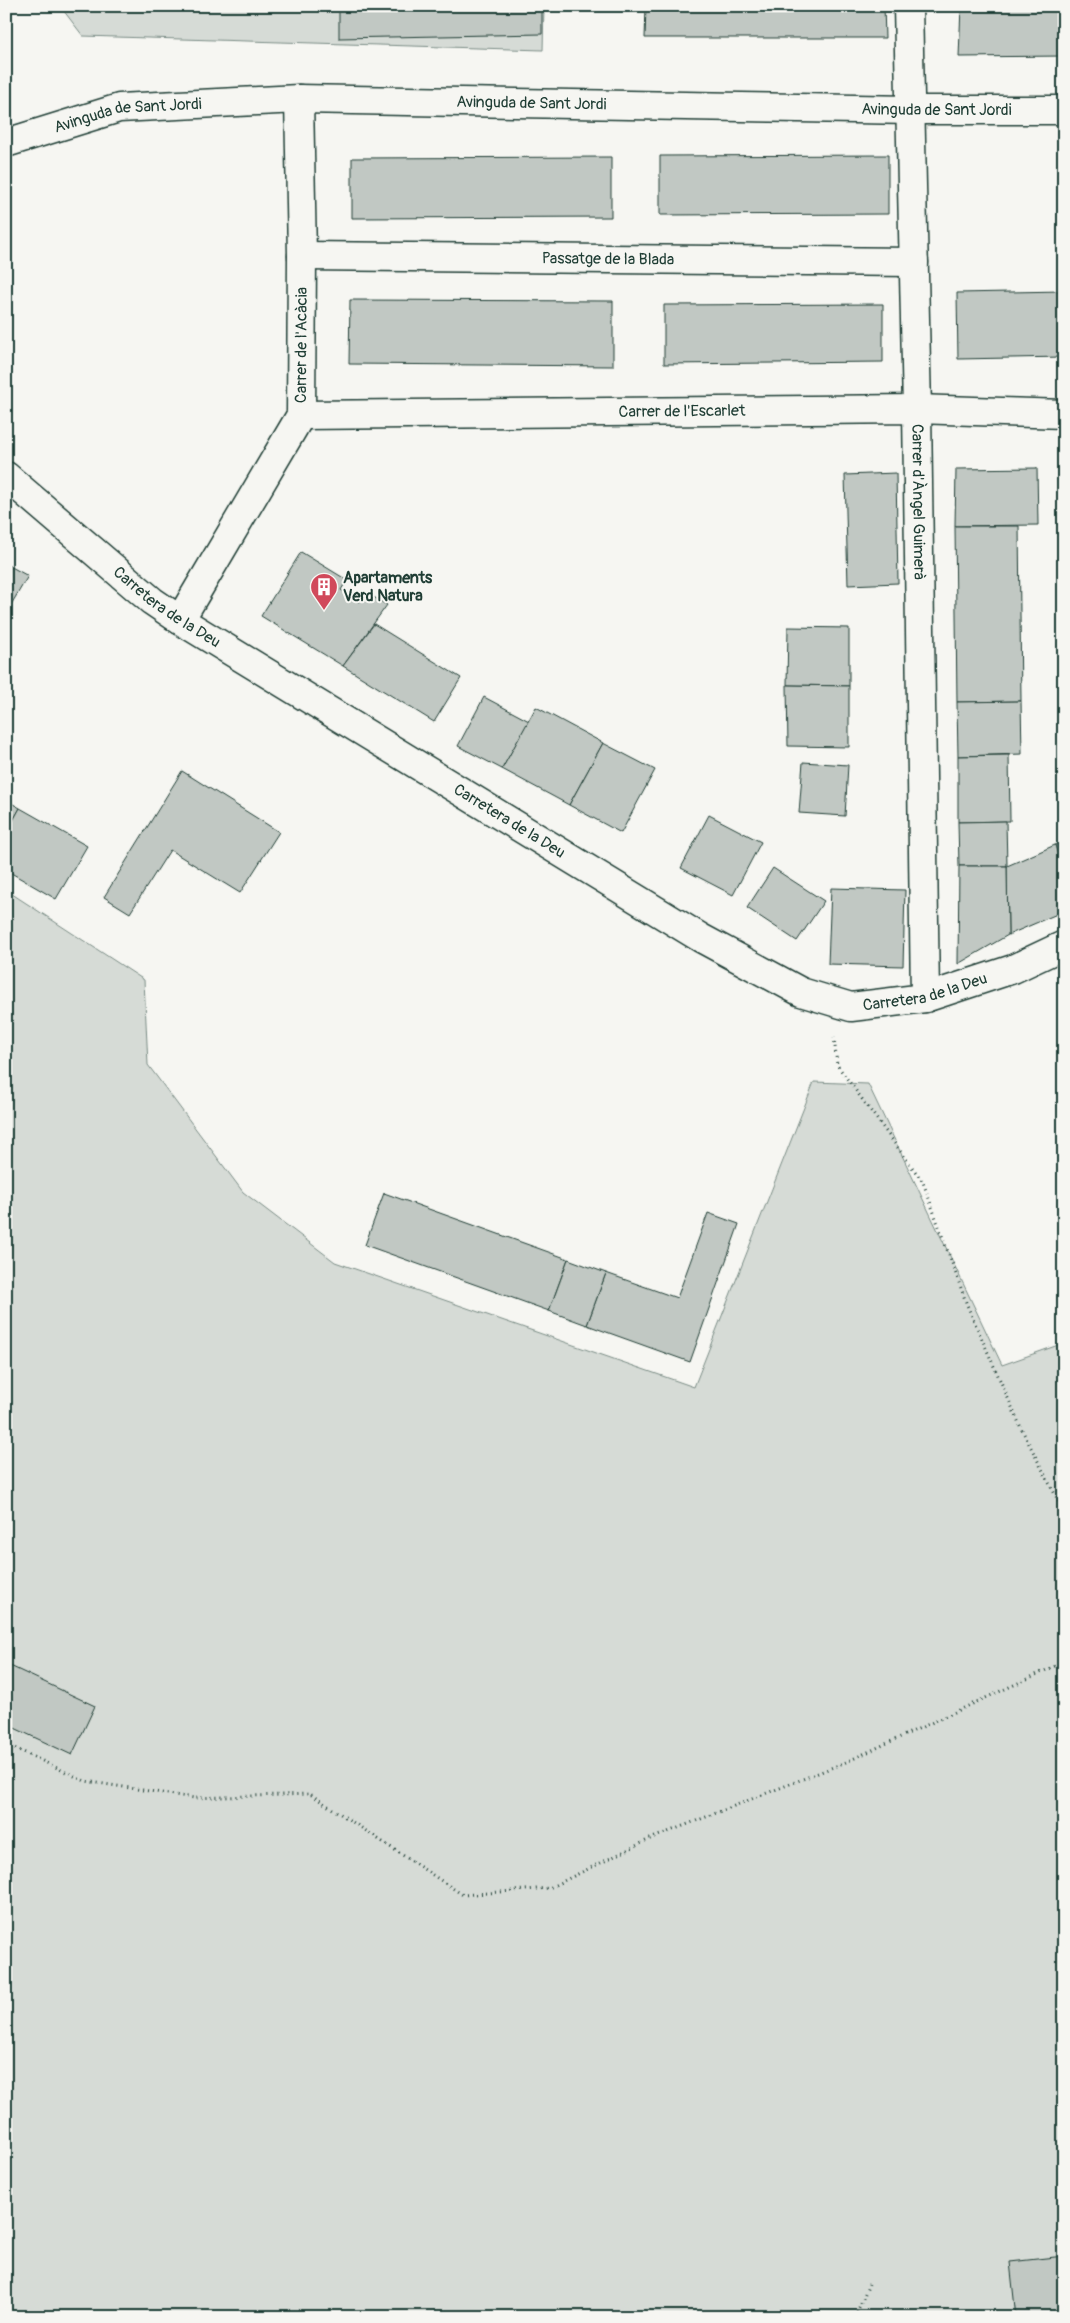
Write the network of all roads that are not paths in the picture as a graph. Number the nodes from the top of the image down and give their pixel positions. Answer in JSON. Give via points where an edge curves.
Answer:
{"nodes":[{"id":1,"x":908,"y":6,"type":"edge"},
{"id":2,"x":299,"y":99,"type":"junction"},
{"id":3,"x":912,"y":110,"type":"junction"},
{"id":4,"x":1064,"y":110,"type":"edge"},
{"id":5,"x":6,"y":144,"type":"edge"},
{"id":6,"x":302,"y":256,"type":"junction"},
{"id":7,"x":914,"y":262,"type":"junction"},
{"id":8,"x":917,"y":409,"type":"junction"},
{"id":9,"x":1064,"y":414,"type":"edge"},
{"id":10,"x":301,"y":415,"type":"junction"},
{"id":11,"x":6,"y":476,"type":"edge"},
{"id":12,"x":180,"y":620,"type":"junction"},
{"id":13,"x":1064,"y":945,"type":"edge"},
{"id":14,"x":925,"y":998,"type":"junction"}],
"edges":[{"from":1,"to":3,"type":"street","name":"Carrer d'Àngel Guimerà"},
{"from":2,"to":3,"type":"street","name":"Avinguda de Sant Jordi"},
{"from":2,"to":5,"type":"street","name":"Avinguda de Sant Jordi","via":[[119,108]]},
{"from":2,"to":6,"type":"street","name":"Carrer de l'Acàcia"},
{"from":3,"to":4,"type":"street","name":"Avinguda de Sant Jordi"},
{"from":3,"to":7,"type":"street","name":"Carrer d'Àngel Guimerà"},
{"from":6,"to":7,"type":"street","name":"Passatge de la Blada"},
{"from":6,"to":10,"type":"street","name":"Carrer de l'Acàcia"},
{"from":7,"to":8,"type":"street","name":"Carrer d'Àngel Guimerà"},
{"from":8,"to":9,"type":"street","name":"Carrer de l'Escarlet"},
{"from":8,"to":10,"type":"street","name":"Carrer de l'Escarlet"},
{"from":8,"to":14,"type":"street","name":"Carrer d'Àngel Guimerà"},
{"from":10,"to":12,"type":"street","name":"Carrer de l'Acàcia"},
{"from":11,"to":12,"type":"street","name":"Carretera de la Deu","via":[[152,601]]},
{"from":12,"to":14,"type":"street","name":"Carretera de la Deu","via":[[702,938],[801,992],[851,1007]]},
{"from":13,"to":14,"type":"street","name":"Carretera de la Deu","via":[[1012,968]]}]}
